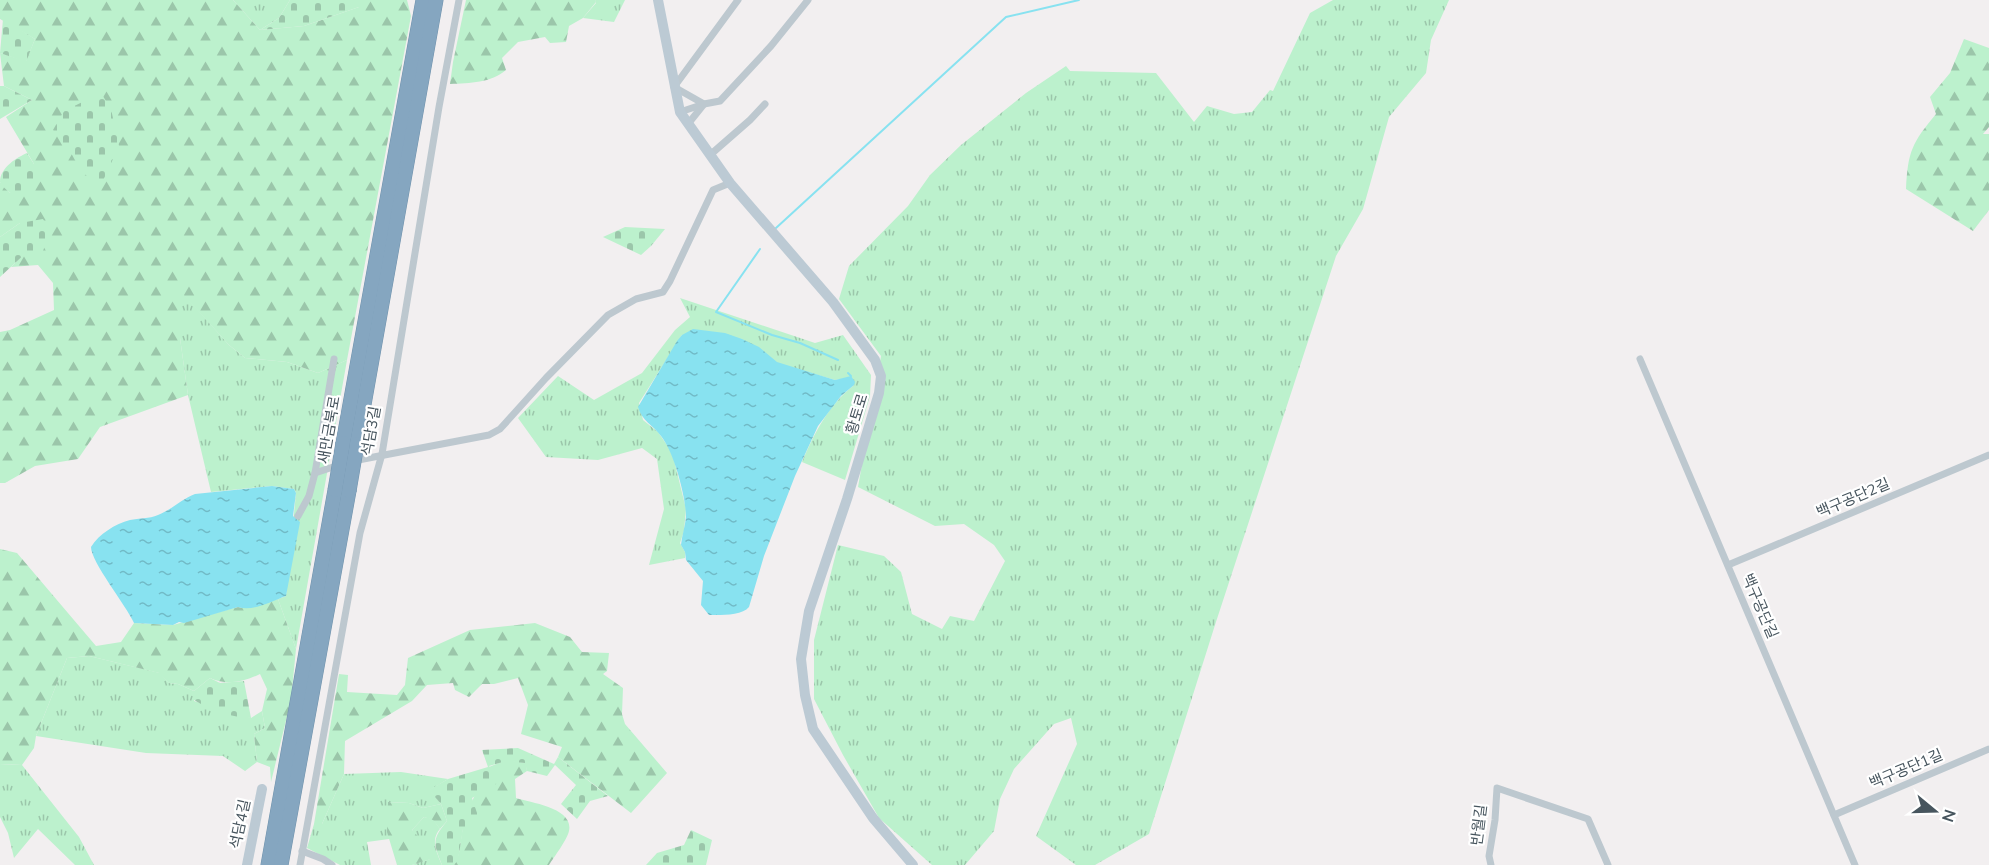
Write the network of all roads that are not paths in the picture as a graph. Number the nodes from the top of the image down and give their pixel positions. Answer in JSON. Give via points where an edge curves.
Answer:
{"nodes":[{"id":1,"x":423,"y":0,"type":"edge"},
{"id":2,"x":436,"y":0,"type":"edge"},
{"id":3,"x":459,"y":0,"type":"edge"},
{"id":4,"x":658,"y":0,"type":"edge"},
{"id":5,"x":738,"y":0,"type":"edge"},
{"id":6,"x":808,"y":0,"type":"edge"},
{"id":7,"x":674,"y":87,"type":"junction"},
{"id":8,"x":704,"y":104,"type":"junction"},
{"id":9,"x":765,"y":104,"type":"dead end"},
{"id":10,"x":680,"y":112,"type":"junction"},
{"id":11,"x":688,"y":124,"type":"junction"},
{"id":12,"x":710,"y":155,"type":"junction"},
{"id":13,"x":730,"y":183,"type":"junction"},
{"id":14,"x":334,"y":359,"type":"dead end"},
{"id":15,"x":1640,"y":359,"type":"dead end"},
{"id":16,"x":350,"y":444,"type":"junction"},
{"id":17,"x":382,"y":454,"type":"junction"},
{"id":18,"x":1989,"y":455,"type":"edge"},
{"id":19,"x":315,"y":473,"type":"junction"},
{"id":20,"x":342,"y":490,"type":"junction"},
{"id":21,"x":298,"y":516,"type":"dead end"},
{"id":22,"x":1728,"y":566,"type":"junction"},
{"id":23,"x":1989,"y":749,"type":"edge"},
{"id":24,"x":262,"y":789,"type":"dead end"},
{"id":25,"x":1834,"y":815,"type":"junction"},
{"id":26,"x":302,"y":851,"type":"junction"},
{"id":27,"x":246,"y":865,"type":"edge"},
{"id":28,"x":268,"y":865,"type":"edge"},
{"id":29,"x":281,"y":865,"type":"edge"},
{"id":30,"x":300,"y":865,"type":"edge"},
{"id":31,"x":332,"y":865,"type":"edge"},
{"id":32,"x":913,"y":865,"type":"edge"},
{"id":33,"x":1491,"y":865,"type":"edge"},
{"id":34,"x":1608,"y":865,"type":"edge"},
{"id":35,"x":1855,"y":865,"type":"edge"}],
"edges":[{"from":1,"to":16,"type":"highway","name":"새만금북로"},
{"from":2,"to":16,"type":"highway","name":"새만금북로"},
{"from":3,"to":17,"type":"street","name":"석담3길"},
{"from":4,"to":7,"type":"main road","name":"황토로"},
{"from":5,"to":7,"type":"street"},
{"from":6,"to":8,"type":"street","via":[[720,101]]},
{"from":7,"to":8,"type":"street"},
{"from":7,"to":10,"type":"main road","name":"황토로"},
{"from":8,"to":10,"type":"street"},
{"from":8,"to":11,"type":"street"},
{"from":9,"to":12,"type":"street"},
{"from":10,"to":11,"type":"main road","name":"황토로"},
{"from":11,"to":12,"type":"main road","name":"황토로"},
{"from":12,"to":13,"type":"main road","name":"황토로"},
{"from":13,"to":17,"type":"street","via":[[712,190],[663,292],[636,299],[608,315],[500,429],[489,435]]},
{"from":13,"to":32,"type":"main road","name":"황토로","via":[[833,302],[875,360],[881,376],[853,478],[809,611],[801,659],[813,729],[873,818]]},
{"from":14,"to":19,"type":"street"},
{"from":15,"to":22,"type":"street","name":"백구공단길"},
{"from":16,"to":20,"type":"highway","name":"새만금북로","bridge":true},
{"from":17,"to":19,"type":"street"},
{"from":17,"to":26,"type":"street","name":"석담3길","via":[[360,533]]},
{"from":18,"to":22,"type":"street","name":"백구공단2길"},
{"from":19,"to":21,"type":"street"},
{"from":20,"to":28,"type":"highway","name":"새만금북로"},
{"from":20,"to":29,"type":"highway","name":"새만금북로"},
{"from":22,"to":25,"type":"street","name":"백구공단길"},
{"from":23,"to":25,"type":"street","name":"백구공단1길"},
{"from":24,"to":27,"type":"main road","name":"석담4길"},
{"from":25,"to":35,"type":"street","name":"백구공단길"},
{"from":26,"to":30,"type":"street","name":"석담3길"},
{"from":26,"to":31,"type":"street"},
{"from":33,"to":34,"type":"street","name":"반월길","via":[[1497,788],[1587,819]]}]}
